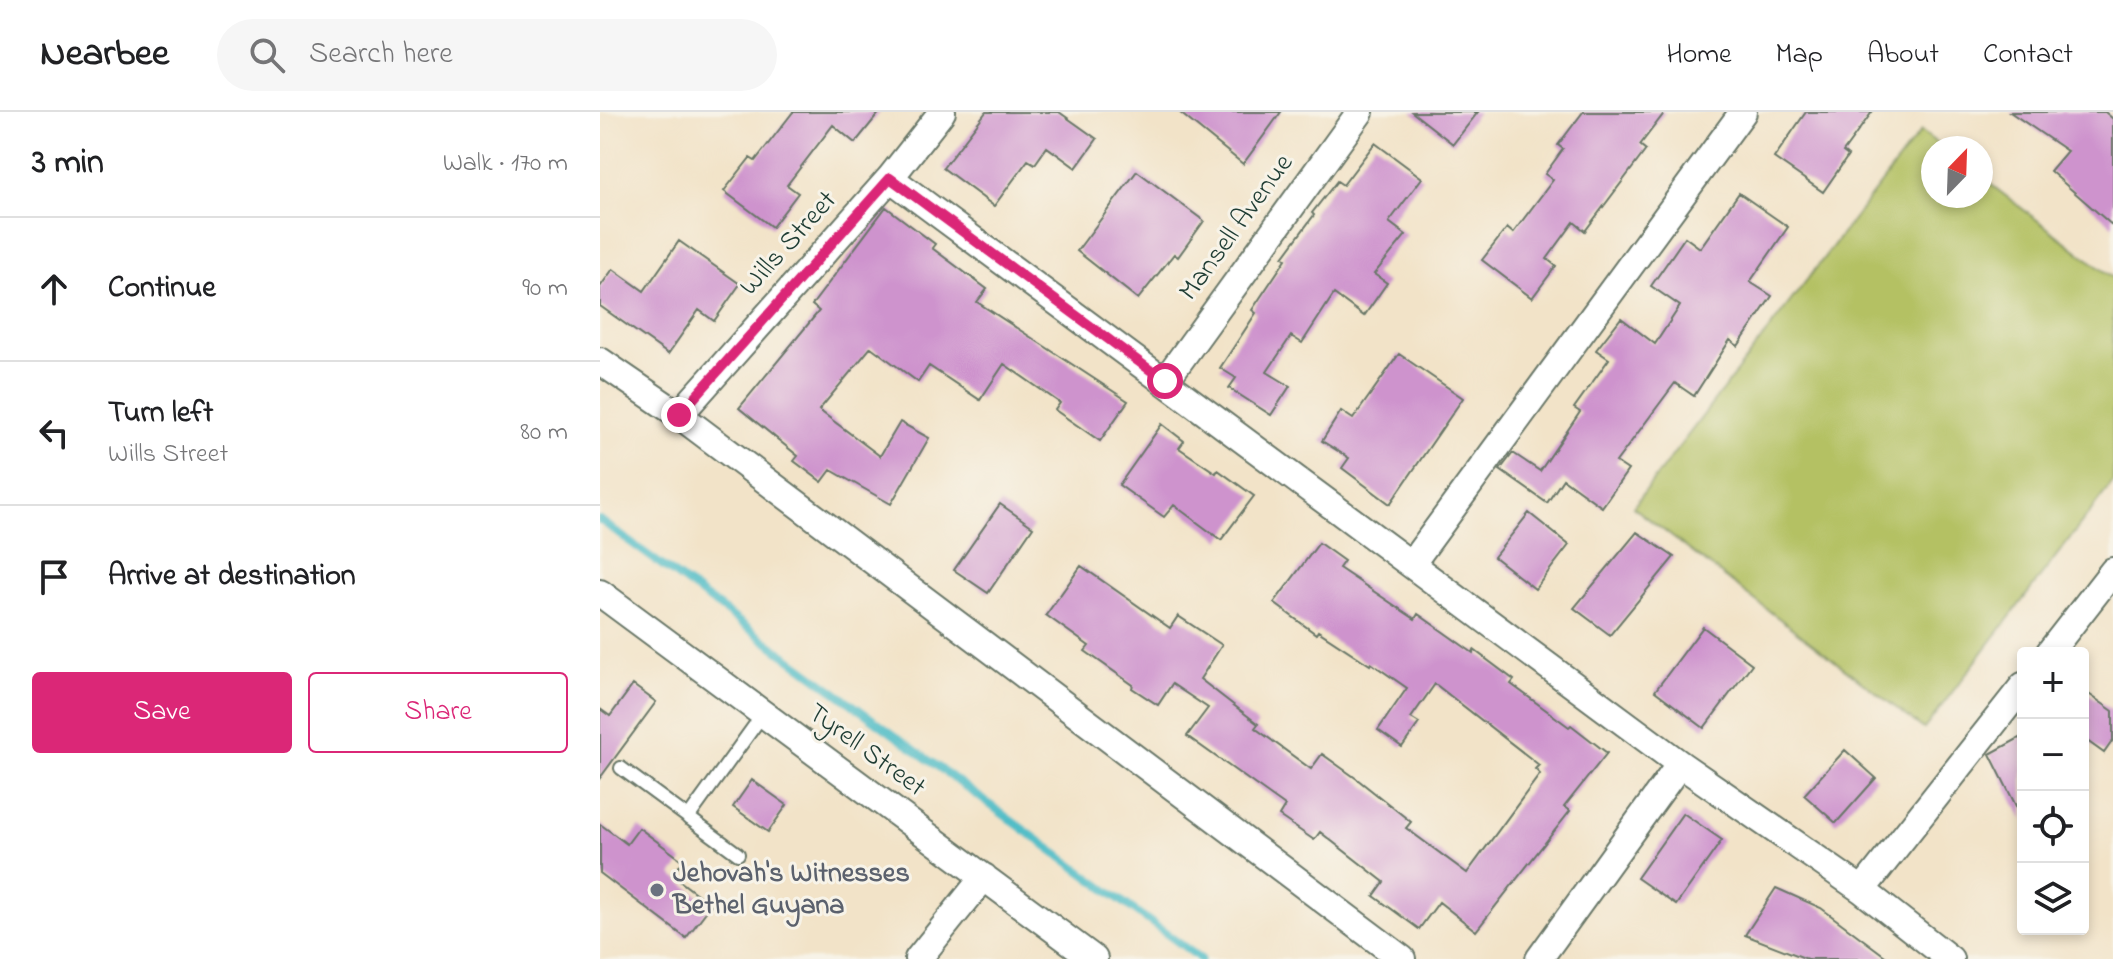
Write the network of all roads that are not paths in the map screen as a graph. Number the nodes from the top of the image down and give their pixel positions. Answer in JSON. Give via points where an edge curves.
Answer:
{"nodes":[{"id":1,"x":942,"y":112,"type":"edge"},
{"id":2,"x":1360,"y":112,"type":"edge"},
{"id":3,"x":1743,"y":112,"type":"edge"},
{"id":4,"x":890,"y":178,"type":"junction"},
{"id":5,"x":600,"y":361,"type":"edge"},
{"id":6,"x":1165,"y":381,"type":"junction"},
{"id":7,"x":679,"y":415,"type":"junction"},
{"id":8,"x":1412,"y":563,"type":"junction"},
{"id":9,"x":2113,"y":571,"type":"edge"},
{"id":10,"x":600,"y":593,"type":"edge"},
{"id":11,"x":2054,"y":647,"type":"edge"},
{"id":12,"x":2017,"y":694,"type":"edge"},
{"id":13,"x":763,"y":714,"type":"junction"},
{"id":14,"x":1680,"y":764,"type":"junction"},
{"id":15,"x":621,"y":768,"type":"dead end"},
{"id":16,"x":688,"y":818,"type":"junction"},
{"id":17,"x":738,"y":854,"type":"dead end"},
{"id":18,"x":984,"y":877,"type":"junction"},
{"id":19,"x":1862,"y":890,"type":"junction"},
{"id":20,"x":918,"y":959,"type":"edge"},
{"id":21,"x":1094,"y":959,"type":"edge"},
{"id":22,"x":1402,"y":959,"type":"edge"},
{"id":23,"x":1539,"y":959,"type":"edge"},
{"id":24,"x":1950,"y":959,"type":"edge"}],
"edges":[{"from":1,"to":4,"type":"street","name":"Wills Street"},
{"from":2,"to":6,"type":"street","name":"Mansell Avenue"},
{"from":3,"to":8,"type":"street"},
{"from":4,"to":6,"type":"street"},
{"from":4,"to":7,"type":"street","name":"Wills Street"},
{"from":5,"to":7,"type":"street"},
{"from":6,"to":8,"type":"street"},
{"from":7,"to":22,"type":"street"},
{"from":8,"to":14,"type":"street"},
{"from":9,"to":11,"type":"street"},
{"from":10,"to":13,"type":"street","name":"Tyrell Street"},
{"from":12,"to":19,"type":"street"},
{"from":13,"to":16,"type":"lane"},
{"from":13,"to":18,"type":"street","name":"Tyrell Street"},
{"from":14,"to":19,"type":"street"},
{"from":14,"to":23,"type":"street"},
{"from":15,"to":16,"type":"lane"},
{"from":16,"to":17,"type":"lane"},
{"from":18,"to":20,"type":"street"},
{"from":18,"to":21,"type":"street","name":"Tyrell Street"},
{"from":19,"to":24,"type":"street"}]}
